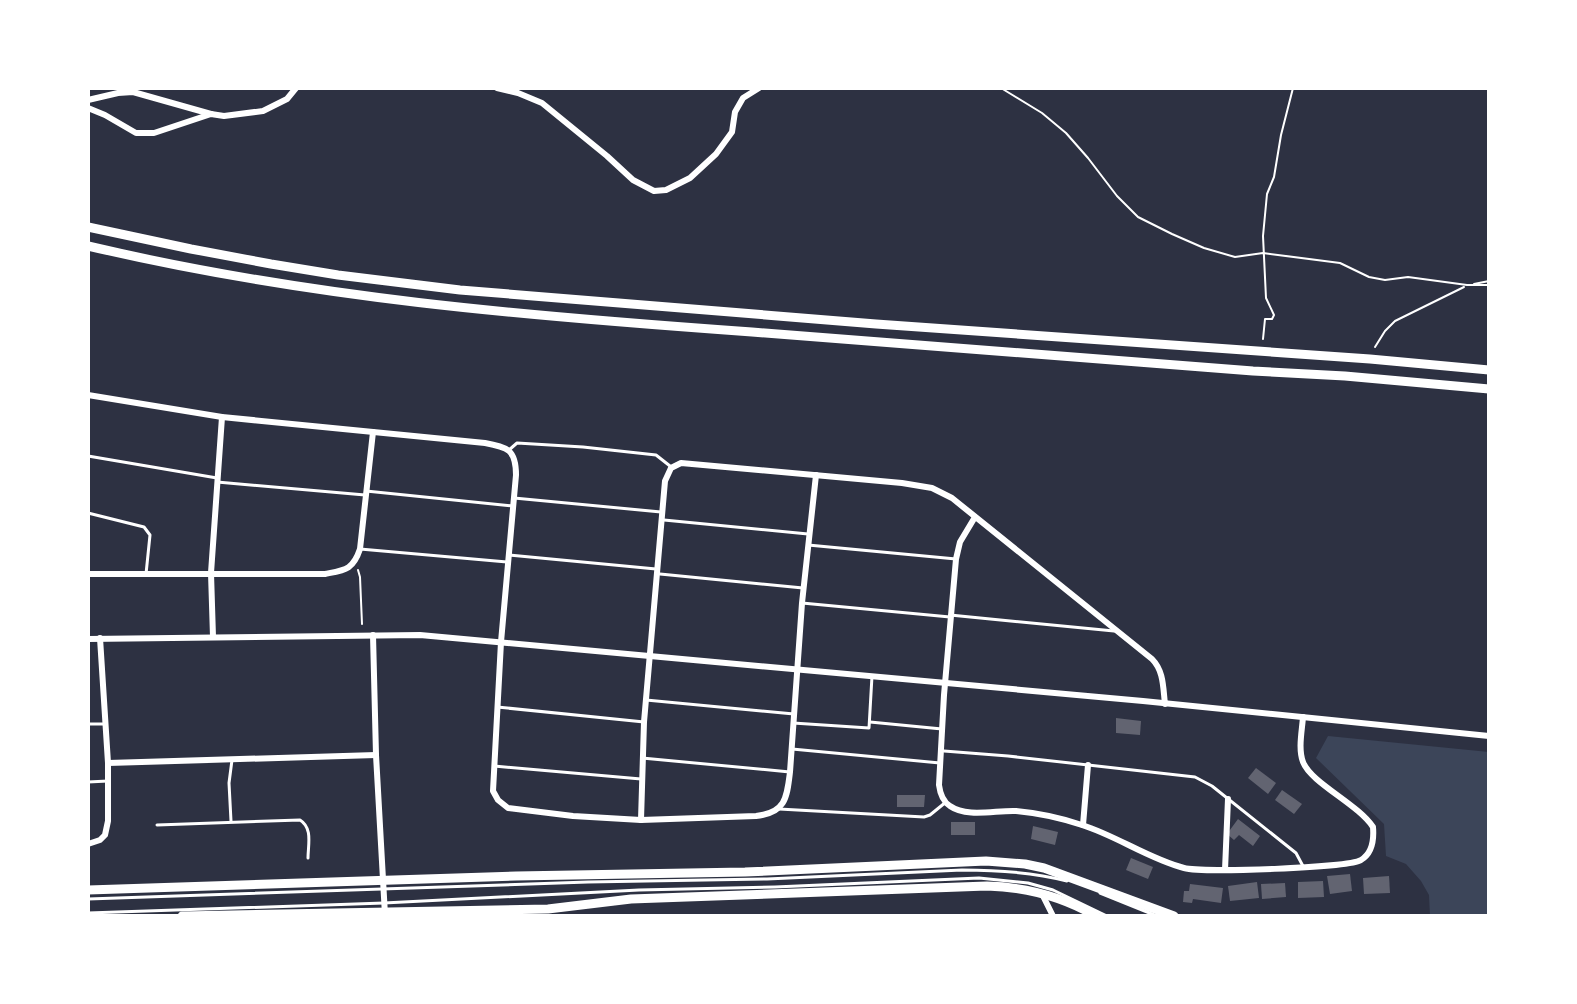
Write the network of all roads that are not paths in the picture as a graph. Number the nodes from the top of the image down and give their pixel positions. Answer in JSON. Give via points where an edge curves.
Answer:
{"nodes":[{"id":1,"x":296,"y":88,"type":"edge"},
{"id":2,"x":497,"y":88,"type":"edge"},
{"id":3,"x":759,"y":88,"type":"edge"},
{"id":4,"x":88,"y":100,"type":"edge"},
{"id":5,"x":88,"y":108,"type":"edge"},
{"id":6,"x":211,"y":114,"type":"junction"},
{"id":7,"x":88,"y":227,"type":"edge"},
{"id":8,"x":88,"y":246,"type":"edge"},
{"id":9,"x":1489,"y":370,"type":"edge"},
{"id":10,"x":1489,"y":389,"type":"edge"},
{"id":11,"x":88,"y":395,"type":"edge"},
{"id":12,"x":222,"y":417,"type":"junction"},
{"id":13,"x":373,"y":432,"type":"junction"},
{"id":14,"x":509,"y":450,"type":"junction"},
{"id":15,"x":88,"y":456,"type":"edge"},
{"id":16,"x":671,"y":468,"type":"junction"},
{"id":17,"x":816,"y":475,"type":"junction"},
{"id":18,"x":217,"y":480,"type":"junction"},
{"id":19,"x":366,"y":493,"type":"junction"},
{"id":20,"x":514,"y":502,"type":"junction"},
{"id":21,"x":88,"y":513,"type":"edge"},
{"id":22,"x":661,"y":516,"type":"junction"},
{"id":23,"x":975,"y":517,"type":"junction"},
{"id":24,"x":809,"y":534,"type":"junction"},
{"id":25,"x":808,"y":545,"type":"junction"},
{"id":26,"x":360,"y":549,"type":"junction"},
{"id":27,"x":508,"y":559,"type":"junction"},
{"id":28,"x":956,"y":559,"type":"junction"},
{"id":29,"x":656,"y":571,"type":"junction"},
{"id":30,"x":211,"y":573,"type":"junction"},
{"id":31,"x":88,"y":574,"type":"edge"},
{"id":32,"x":146,"y":574,"type":"junction"},
{"id":33,"x":804,"y":589,"type":"junction"},
{"id":34,"x":802,"y":603,"type":"junction"},
{"id":35,"x":950,"y":616,"type":"junction"},
{"id":36,"x":1117,"y":631,"type":"junction"},
{"id":37,"x":373,"y":635,"type":"junction"},
{"id":38,"x":213,"y":637,"type":"junction"},
{"id":39,"x":100,"y":638,"type":"junction"},
{"id":40,"x":88,"y":639,"type":"edge"},
{"id":41,"x":501,"y":642,"type":"junction"},
{"id":42,"x":649,"y":656,"type":"junction"},
{"id":43,"x":797,"y":669,"type":"junction"},
{"id":44,"x":872,"y":676,"type":"junction"},
{"id":45,"x":945,"y":683,"type":"junction"},
{"id":46,"x":646,"y":700,"type":"junction"},
{"id":47,"x":1165,"y":704,"type":"junction"},
{"id":48,"x":497,"y":707,"type":"junction"},
{"id":49,"x":794,"y":714,"type":"junction"},
{"id":50,"x":1303,"y":717,"type":"junction"},
{"id":51,"x":644,"y":722,"type":"junction"},
{"id":52,"x":869,"y":722,"type":"junction"},
{"id":53,"x":793,"y":723,"type":"junction"},
{"id":54,"x":88,"y":724,"type":"edge"},
{"id":55,"x":105,"y":724,"type":"junction"},
{"id":56,"x":942,"y":729,"type":"junction"},
{"id":57,"x":1489,"y":736,"type":"edge"},
{"id":58,"x":792,"y":749,"type":"junction"},
{"id":59,"x":941,"y":751,"type":"junction"},
{"id":60,"x":376,"y":755,"type":"junction"},
{"id":61,"x":642,"y":758,"type":"junction"},
{"id":62,"x":232,"y":760,"type":"junction"},
{"id":63,"x":108,"y":763,"type":"junction"},
{"id":64,"x":940,"y":763,"type":"junction"},
{"id":65,"x":1088,"y":765,"type":"junction"},
{"id":66,"x":494,"y":766,"type":"junction"},
{"id":67,"x":790,"y":772,"type":"junction"},
{"id":68,"x":641,"y":779,"type":"junction"},
{"id":69,"x":108,"y":781,"type":"junction"},
{"id":70,"x":88,"y":782,"type":"edge"},
{"id":71,"x":1228,"y":799,"type":"junction"},
{"id":72,"x":946,"y":802,"type":"junction"},
{"id":73,"x":779,"y":809,"type":"junction"},
{"id":74,"x":641,"y":820,"type":"junction"},
{"id":75,"x":231,"y":821,"type":"junction"},
{"id":76,"x":157,"y":825,"type":"dead end"},
{"id":77,"x":1083,"y":825,"type":"junction"},
{"id":78,"x":88,"y":844,"type":"edge"},
{"id":79,"x":308,"y":858,"type":"dead end"},
{"id":80,"x":1304,"y":868,"type":"junction"},
{"id":81,"x":1225,"y":870,"type":"junction"},
{"id":82,"x":382,"y":886,"type":"junction"},
{"id":83,"x":88,"y":890,"type":"edge"},
{"id":84,"x":1041,"y":893,"type":"junction"},
{"id":85,"x":88,"y":899,"type":"edge"},
{"id":86,"x":385,"y":910,"type":"edge"},
{"id":87,"x":88,"y":913,"type":"edge"},
{"id":88,"x":182,"y":916,"type":"edge"},
{"id":89,"x":1053,"y":916,"type":"edge"},
{"id":90,"x":1096,"y":916,"type":"edge"},
{"id":91,"x":1107,"y":916,"type":"edge"},
{"id":92,"x":1157,"y":916,"type":"edge"},
{"id":93,"x":1174,"y":916,"type":"edge"}],
"edges":[{"from":1,"to":6,"type":"street","via":[[263,111]]},
{"from":2,"to":3,"type":"street","via":[[542,103],[633,180],[654,191],[690,178],[716,154],[732,132],[743,98]]},
{"from":4,"to":6,"type":"street","via":[[133,92]]},
{"from":5,"to":6,"type":"street","via":[[136,133],[154,133]]},
{"from":7,"to":9,"type":"main road","via":[[285,266],[460,290]]},
{"from":8,"to":10,"type":"main road","via":[[258,281],[468,309]]},
{"from":11,"to":12,"type":"street"},
{"from":12,"to":13,"type":"street"},
{"from":12,"to":18,"type":"street"},
{"from":13,"to":14,"type":"street"},
{"from":13,"to":19,"type":"street"},
{"from":14,"to":16,"type":"lane","via":[[517,443],[642,453],[656,455]]},
{"from":14,"to":20,"type":"street","via":[[515,461]]},
{"from":15,"to":18,"type":"lane"},
{"from":16,"to":17,"type":"street","via":[[704,464]]},
{"from":16,"to":22,"type":"street"},
{"from":17,"to":23,"type":"street","via":[[932,488]]},
{"from":17,"to":24,"type":"street"},
{"from":18,"to":19,"type":"lane"},
{"from":18,"to":30,"type":"street"},
{"from":19,"to":20,"type":"lane"},
{"from":19,"to":26,"type":"street"},
{"from":20,"to":22,"type":"lane"},
{"from":20,"to":27,"type":"street"},
{"from":21,"to":32,"type":"lane","via":[[144,527],[150,535]]},
{"from":22,"to":24,"type":"lane"},
{"from":22,"to":29,"type":"street"},
{"from":23,"to":28,"type":"street"},
{"from":23,"to":36,"type":"street"},
{"from":24,"to":25,"type":"street"},
{"from":25,"to":28,"type":"lane"},
{"from":25,"to":33,"type":"street"},
{"from":26,"to":27,"type":"lane"},
{"from":26,"to":30,"type":"street","via":[[349,568],[325,574]]},
{"from":27,"to":29,"type":"lane"},
{"from":27,"to":41,"type":"street"},
{"from":28,"to":35,"type":"street"},
{"from":29,"to":33,"type":"lane"},
{"from":29,"to":42,"type":"street"},
{"from":30,"to":32,"type":"street"},
{"from":30,"to":38,"type":"street"},
{"from":31,"to":32,"type":"street"},
{"from":33,"to":34,"type":"street"},
{"from":34,"to":35,"type":"lane"},
{"from":34,"to":43,"type":"street"},
{"from":35,"to":36,"type":"lane"},
{"from":35,"to":45,"type":"street"},
{"from":36,"to":47,"type":"street","via":[[1158,666]]},
{"from":37,"to":38,"type":"street"},
{"from":37,"to":41,"type":"street"},
{"from":37,"to":60,"type":"street"},
{"from":38,"to":39,"type":"street"},
{"from":39,"to":40,"type":"street"},
{"from":39,"to":55,"type":"street"},
{"from":41,"to":42,"type":"street"},
{"from":41,"to":48,"type":"street"},
{"from":42,"to":43,"type":"street"},
{"from":42,"to":46,"type":"street"},
{"from":43,"to":44,"type":"street"},
{"from":43,"to":49,"type":"street"},
{"from":44,"to":45,"type":"street"},
{"from":44,"to":52,"type":"lane"},
{"from":45,"to":47,"type":"street"},
{"from":45,"to":56,"type":"street"},
{"from":46,"to":49,"type":"lane"},
{"from":46,"to":51,"type":"street"},
{"from":47,"to":50,"type":"street"},
{"from":48,"to":51,"type":"lane"},
{"from":48,"to":66,"type":"street"},
{"from":49,"to":53,"type":"street"},
{"from":50,"to":57,"type":"street"},
{"from":50,"to":80,"type":"street","via":[[1305,765],[1366,818],[1373,832],[1372,847],[1359,862]]},
{"from":51,"to":61,"type":"street"},
{"from":52,"to":53,"type":"lane","via":[[869,728]]},
{"from":52,"to":56,"type":"lane"},
{"from":53,"to":58,"type":"street"},
{"from":54,"to":55,"type":"lane"},
{"from":55,"to":63,"type":"street"},
{"from":56,"to":59,"type":"street"},
{"from":58,"to":64,"type":"lane"},
{"from":58,"to":67,"type":"street"},
{"from":59,"to":64,"type":"street"},
{"from":59,"to":65,"type":"lane"},
{"from":60,"to":62,"type":"street"},
{"from":60,"to":82,"type":"street"},
{"from":61,"to":67,"type":"lane"},
{"from":61,"to":68,"type":"street"},
{"from":62,"to":63,"type":"street"},
{"from":62,"to":75,"type":"lane"},
{"from":63,"to":69,"type":"street"},
{"from":64,"to":72,"type":"street","via":[[940,793]]},
{"from":65,"to":71,"type":"lane","via":[[1195,777]]},
{"from":65,"to":77,"type":"street"},
{"from":66,"to":68,"type":"lane"},
{"from":66,"to":74,"type":"street","via":[[493,791],[508,808]]},
{"from":67,"to":73,"type":"street"},
{"from":68,"to":74,"type":"street"},
{"from":69,"to":70,"type":"lane"},
{"from":69,"to":78,"type":"street","via":[[107,831]]},
{"from":71,"to":80,"type":"lane","via":[[1296,853]]},
{"from":71,"to":81,"type":"street"},
{"from":72,"to":73,"type":"lane","via":[[924,817]]},
{"from":72,"to":77,"type":"street","via":[[966,811],[1047,815]]},
{"from":73,"to":74,"type":"street","via":[[756,816]]},
{"from":75,"to":76,"type":"lane"},
{"from":75,"to":79,"type":"lane","via":[[304,823],[309,829]]},
{"from":77,"to":81,"type":"street","via":[[1183,868]]},
{"from":80,"to":81,"type":"street"},
{"from":82,"to":83,"type":"main road"},
{"from":82,"to":85,"type":"lane"},
{"from":82,"to":86,"type":"street"},
{"from":82,"to":92,"type":"lane","via":[[991,870],[1071,882]]},
{"from":82,"to":93,"type":"main road","via":[[516,876],[1001,862],[1044,868]]},
{"from":84,"to":86,"type":"main road","via":[[1008,886],[954,886],[631,899],[548,909]]},
{"from":84,"to":89,"type":"street"},
{"from":84,"to":90,"type":"main road"},
{"from":86,"to":87,"type":"lane"},
{"from":86,"to":88,"type":"main road"},
{"from":86,"to":91,"type":"lane","via":[[639,890],[979,878],[1053,890]]}]}
